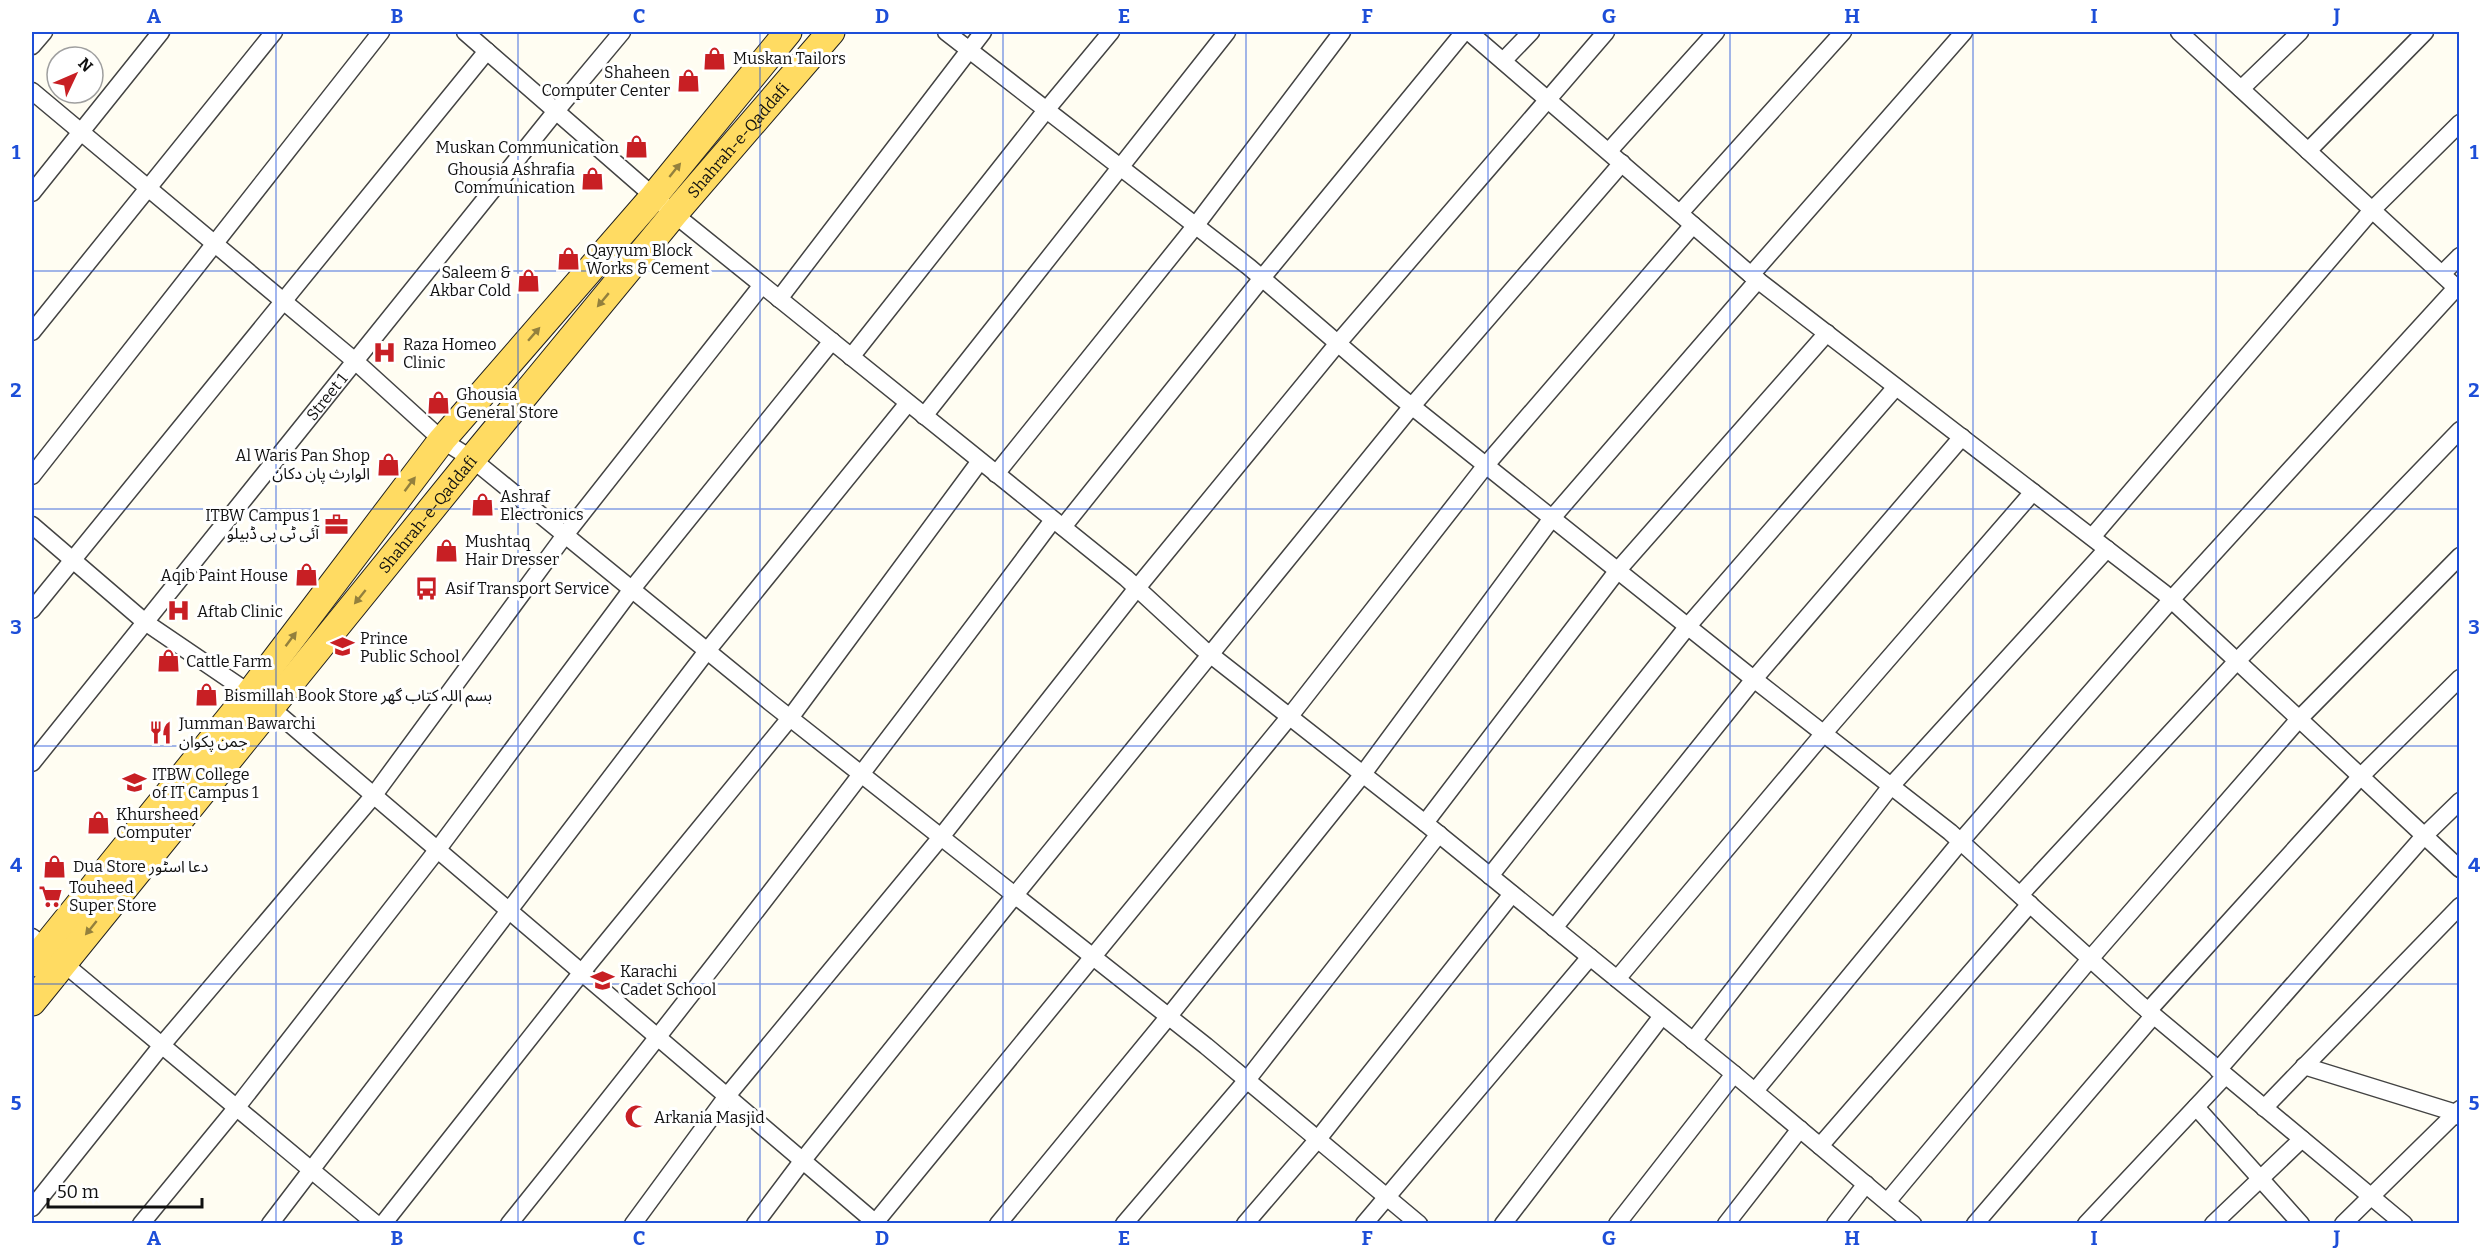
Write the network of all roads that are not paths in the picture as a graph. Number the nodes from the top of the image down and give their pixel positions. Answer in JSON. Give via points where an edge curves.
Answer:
{"nodes":[{"id":1,"x":44,"y":32,"type":"edge"},
{"id":2,"x":161,"y":32,"type":"edge"},
{"id":3,"x":274,"y":32,"type":"edge"},
{"id":4,"x":381,"y":32,"type":"edge"},
{"id":5,"x":465,"y":32,"type":"edge"},
{"id":6,"x":622,"y":32,"type":"edge"},
{"id":7,"x":789,"y":32,"type":"edge"},
{"id":8,"x":831,"y":32,"type":"edge"},
{"id":9,"x":946,"y":32,"type":"edge"},
{"id":10,"x":983,"y":32,"type":"edge"},
{"id":11,"x":1111,"y":32,"type":"edge"},
{"id":12,"x":1227,"y":32,"type":"edge"},
{"id":13,"x":1342,"y":32,"type":"edge"},
{"id":14,"x":1464,"y":32,"type":"edge"},
{"id":15,"x":1470,"y":32,"type":"edge"},
{"id":16,"x":1530,"y":32,"type":"edge"},
{"id":17,"x":1606,"y":32,"type":"edge"},
{"id":18,"x":1716,"y":32,"type":"edge"},
{"id":19,"x":1843,"y":32,"type":"edge"},
{"id":20,"x":1964,"y":32,"type":"edge"},
{"id":21,"x":2179,"y":32,"type":"edge"},
{"id":22,"x":2300,"y":32,"type":"edge"},
{"id":23,"x":2425,"y":32,"type":"edge"},
{"id":24,"x":32,"y":46,"type":"edge"},
{"id":25,"x":969,"y":49,"type":"junction"},
{"id":26,"x":487,"y":51,"type":"junction"},
{"id":27,"x":1503,"y":61,"type":"junction"},
{"id":28,"x":2241,"y":89,"type":"junction"},
{"id":29,"x":32,"y":91,"type":"edge"},
{"id":30,"x":1547,"y":98,"type":"junction"},
{"id":31,"x":1047,"y":109,"type":"junction"},
{"id":32,"x":556,"y":111,"type":"junction"},
{"id":33,"x":2460,"y":123,"type":"edge"},
{"id":34,"x":79,"y":132,"type":"junction"},
{"id":35,"x":1608,"y":151,"type":"junction"},
{"id":36,"x":2308,"y":151,"type":"junction"},
{"id":37,"x":1622,"y":163,"type":"junction"},
{"id":38,"x":1119,"y":166,"type":"junction"},
{"id":39,"x":147,"y":189,"type":"junction"},
{"id":40,"x":32,"y":193,"type":"edge"},
{"id":41,"x":654,"y":196,"type":"junction"},
{"id":42,"x":2372,"y":210,"type":"junction"},
{"id":43,"x":1680,"y":213,"type":"junction"},
{"id":44,"x":674,"y":214,"type":"junction"},
{"id":45,"x":1196,"y":225,"type":"junction"},
{"id":46,"x":1693,"y":225,"type":"junction"},
{"id":47,"x":213,"y":244,"type":"junction"},
{"id":48,"x":2460,"y":256,"type":"edge"},
{"id":49,"x":2442,"y":274,"type":"junction"},
{"id":50,"x":1262,"y":278,"type":"junction"},
{"id":51,"x":1755,"y":278,"type":"junction"},
{"id":52,"x":762,"y":285,"type":"junction"},
{"id":53,"x":2458,"y":289,"type":"edge"},
{"id":54,"x":779,"y":299,"type":"junction"},
{"id":55,"x":282,"y":302,"type":"junction"},
{"id":56,"x":32,"y":332,"type":"edge"},
{"id":57,"x":1827,"y":333,"type":"junction"},
{"id":58,"x":832,"y":341,"type":"junction"},
{"id":59,"x":1338,"y":343,"type":"junction"},
{"id":60,"x":851,"y":357,"type":"junction"},
{"id":61,"x":355,"y":361,"type":"junction"},
{"id":62,"x":1896,"y":387,"type":"junction"},
{"id":63,"x":908,"y":403,"type":"junction"},
{"id":64,"x":1412,"y":406,"type":"junction"},
{"id":65,"x":924,"y":416,"type":"junction"},
{"id":66,"x":2460,"y":430,"type":"edge"},
{"id":67,"x":1962,"y":437,"type":"junction"},
{"id":68,"x":442,"y":440,"type":"junction"},
{"id":69,"x":472,"y":459,"type":"junction"},
{"id":70,"x":980,"y":461,"type":"junction"},
{"id":71,"x":1486,"y":465,"type":"junction"},
{"id":72,"x":996,"y":474,"type":"junction"},
{"id":73,"x":32,"y":476,"type":"edge"},
{"id":74,"x":2033,"y":492,"type":"junction"},
{"id":75,"x":1552,"y":518,"type":"junction"},
{"id":76,"x":1058,"y":523,"type":"junction"},
{"id":77,"x":32,"y":525,"type":"edge"},
{"id":78,"x":565,"y":535,"type":"junction"},
{"id":79,"x":2092,"y":537,"type":"junction"},
{"id":80,"x":2107,"y":549,"type":"junction"},
{"id":81,"x":2460,"y":556,"type":"edge"},
{"id":82,"x":72,"y":559,"type":"junction"},
{"id":83,"x":1618,"y":570,"type":"junction"},
{"id":84,"x":1137,"y":588,"type":"junction"},
{"id":85,"x":632,"y":589,"type":"junction"},
{"id":86,"x":2172,"y":600,"type":"junction"},
{"id":87,"x":32,"y":610,"type":"edge"},
{"id":88,"x":146,"y":622,"type":"junction"},
{"id":89,"x":1688,"y":626,"type":"junction"},
{"id":90,"x":707,"y":651,"type":"junction"},
{"id":91,"x":1211,"y":655,"type":"junction"},
{"id":92,"x":2237,"y":661,"type":"junction"},
{"id":93,"x":2460,"y":678,"type":"edge"},
{"id":94,"x":1754,"y":679,"type":"junction"},
{"id":95,"x":260,"y":700,"type":"junction"},
{"id":96,"x":1290,"y":716,"type":"junction"},
{"id":97,"x":790,"y":718,"type":"junction"},
{"id":98,"x":2300,"y":720,"type":"junction"},
{"id":99,"x":1824,"y":734,"type":"junction"},
{"id":100,"x":32,"y":763,"type":"edge"},
{"id":101,"x":1363,"y":774,"type":"junction"},
{"id":102,"x":862,"y":775,"type":"junction"},
{"id":103,"x":2361,"y":776,"type":"junction"},
{"id":104,"x":1891,"y":786,"type":"junction"},
{"id":105,"x":374,"y":795,"type":"junction"},
{"id":106,"x":2460,"y":801,"type":"edge"},
{"id":107,"x":1425,"y":823,"type":"junction"},
{"id":108,"x":1439,"y":834,"type":"junction"},
{"id":109,"x":2424,"y":836,"type":"junction"},
{"id":110,"x":941,"y":837,"type":"junction"},
{"id":111,"x":1961,"y":841,"type":"junction"},
{"id":112,"x":438,"y":849,"type":"junction"},
{"id":113,"x":2460,"y":868,"type":"edge"},
{"id":114,"x":1490,"y":876,"type":"junction"},
{"id":115,"x":1512,"y":894,"type":"junction"},
{"id":116,"x":1015,"y":895,"type":"junction"},
{"id":117,"x":2025,"y":900,"type":"junction"},
{"id":118,"x":2460,"y":906,"type":"edge"},
{"id":119,"x":508,"y":909,"type":"junction"},
{"id":120,"x":1554,"y":928,"type":"junction"},
{"id":121,"x":42,"y":952,"type":"edge"},
{"id":122,"x":1094,"y":957,"type":"junction"},
{"id":123,"x":1590,"y":957,"type":"junction"},
{"id":124,"x":2090,"y":959,"type":"junction"},
{"id":125,"x":582,"y":972,"type":"junction"},
{"id":126,"x":1617,"y":979,"type":"junction"},
{"id":127,"x":32,"y":1002,"type":"edge"},
{"id":128,"x":2151,"y":1013,"type":"junction"},
{"id":129,"x":1169,"y":1016,"type":"junction"},
{"id":130,"x":1662,"y":1016,"type":"junction"},
{"id":131,"x":659,"y":1038,"type":"junction"},
{"id":132,"x":1693,"y":1041,"type":"junction"},
{"id":133,"x":162,"y":1045,"type":"junction"},
{"id":134,"x":2304,"y":1066,"type":"junction"},
{"id":135,"x":2222,"y":1073,"type":"junction"},
{"id":136,"x":1734,"y":1074,"type":"junction"},
{"id":137,"x":1246,"y":1080,"type":"junction"},
{"id":138,"x":1755,"y":1091,"type":"junction"},
{"id":139,"x":727,"y":1096,"type":"junction"},
{"id":140,"x":237,"y":1107,"type":"junction"},
{"id":141,"x":2196,"y":1107,"type":"junction"},
{"id":142,"x":2264,"y":1108,"type":"junction"},
{"id":143,"x":2458,"y":1113,"type":"edge"},
{"id":144,"x":1800,"y":1129,"type":"junction"},
{"id":145,"x":1318,"y":1139,"type":"junction"},
{"id":146,"x":2302,"y":1140,"type":"junction"},
{"id":147,"x":1820,"y":1146,"type":"junction"},
{"id":148,"x":802,"y":1160,"type":"junction"},
{"id":149,"x":313,"y":1170,"type":"junction"},
{"id":150,"x":2260,"y":1178,"type":"junction"},
{"id":151,"x":1866,"y":1184,"type":"junction"},
{"id":152,"x":1387,"y":1197,"type":"junction"},
{"id":153,"x":2371,"y":1197,"type":"junction"},
{"id":154,"x":1887,"y":1202,"type":"junction"},
{"id":155,"x":32,"y":1208,"type":"edge"},
{"id":156,"x":875,"y":1223,"type":"edge"},
{"id":157,"x":141,"y":1224,"type":"edge"},
{"id":158,"x":270,"y":1224,"type":"edge"},
{"id":159,"x":376,"y":1224,"type":"edge"},
{"id":160,"x":382,"y":1224,"type":"edge"},
{"id":161,"x":509,"y":1224,"type":"edge"},
{"id":162,"x":633,"y":1224,"type":"edge"},
{"id":163,"x":755,"y":1224,"type":"edge"},
{"id":164,"x":998,"y":1224,"type":"edge"},
{"id":165,"x":1124,"y":1224,"type":"edge"},
{"id":166,"x":1245,"y":1224,"type":"edge"},
{"id":167,"x":1364,"y":1224,"type":"edge"},
{"id":168,"x":1419,"y":1224,"type":"edge"},
{"id":169,"x":1503,"y":1224,"type":"edge"},
{"id":170,"x":1617,"y":1224,"type":"edge"},
{"id":171,"x":1726,"y":1224,"type":"edge"},
{"id":172,"x":1835,"y":1224,"type":"edge"},
{"id":173,"x":1913,"y":1224,"type":"edge"},
{"id":174,"x":1975,"y":1224,"type":"edge"},
{"id":175,"x":2086,"y":1224,"type":"edge"},
{"id":176,"x":2212,"y":1224,"type":"edge"},
{"id":177,"x":2301,"y":1224,"type":"edge"},
{"id":178,"x":2343,"y":1224,"type":"edge"},
{"id":179,"x":2404,"y":1224,"type":"edge"}],
"edges":[{"from":1,"to":24,"type":"street"},
{"from":2,"to":34,"type":"street"},
{"from":3,"to":39,"type":"street"},
{"from":4,"to":47,"type":"street"},
{"from":5,"to":26,"type":"street"},
{"from":6,"to":32,"type":"street","name":"Street 1"},
{"from":41,"to":7,"type":"main road","name":"Shahrah-e-Qaddafi","one_way":true},
{"from":8,"to":44,"type":"main road","name":"Shahrah-e-Qaddafi"},
{"from":9,"to":25,"type":"street"},
{"from":10,"to":25,"type":"street"},
{"from":11,"to":31,"type":"street"},
{"from":12,"to":38,"type":"street"},
{"from":13,"to":45,"type":"street"},
{"from":14,"to":50,"type":"street"},
{"from":15,"to":27,"type":"street"},
{"from":16,"to":27,"type":"street"},
{"from":17,"to":30,"type":"street"},
{"from":18,"to":35,"type":"street"},
{"from":19,"to":43,"type":"street"},
{"from":20,"to":51,"type":"street"},
{"from":21,"to":28,"type":"street"},
{"from":22,"to":28,"type":"street"},
{"from":23,"to":36,"type":"street"},
{"from":25,"to":31,"type":"street"},
{"from":25,"to":54,"type":"street"},
{"from":26,"to":32,"type":"street"},
{"from":26,"to":55,"type":"street"},
{"from":27,"to":30,"type":"street"},
{"from":28,"to":36,"type":"street"},
{"from":29,"to":34,"type":"street"},
{"from":30,"to":35,"type":"street"},
{"from":30,"to":59,"type":"street"},
{"from":31,"to":38,"type":"street"},
{"from":31,"to":60,"type":"street"},
{"from":32,"to":41,"type":"street"},
{"from":32,"to":61,"type":"street","name":"Street 1"},
{"from":33,"to":42,"type":"street"},
{"from":34,"to":39,"type":"street"},
{"from":34,"to":40,"type":"street"},
{"from":35,"to":37,"type":"street"},
{"from":36,"to":42,"type":"street"},
{"from":37,"to":43,"type":"street"},
{"from":37,"to":64,"type":"street"},
{"from":38,"to":45,"type":"street"},
{"from":38,"to":65,"type":"street"},
{"from":39,"to":47,"type":"street"},
{"from":39,"to":56,"type":"street"},
{"from":41,"to":44,"type":"street"},
{"from":68,"to":41,"type":"main road","name":"Shahrah-e-Qaddafi","one_way":true},
{"from":42,"to":49,"type":"street"},
{"from":42,"to":79,"type":"street"},
{"from":43,"to":46,"type":"street"},
{"from":44,"to":52,"type":"street"},
{"from":44,"to":69,"type":"main road","name":"Shahrah-e-Qaddafi","one_way":true},
{"from":45,"to":50,"type":"street"},
{"from":45,"to":72,"type":"street"},
{"from":46,"to":51,"type":"street"},
{"from":46,"to":71,"type":"street"},
{"from":47,"to":55,"type":"street"},
{"from":47,"to":73,"type":"street"},
{"from":48,"to":49,"type":"street"},
{"from":49,"to":53,"type":"street"},
{"from":50,"to":59,"type":"street"},
{"from":50,"to":76,"type":"street"},
{"from":51,"to":57,"type":"street"},
{"from":51,"to":75,"type":"street"},
{"from":52,"to":54,"type":"street"},
{"from":52,"to":78,"type":"street"},
{"from":53,"to":86,"type":"street"},
{"from":54,"to":58,"type":"street"},
{"from":55,"to":61,"type":"street"},
{"from":55,"to":82,"type":"street"},
{"from":57,"to":62,"type":"street"},
{"from":57,"to":83,"type":"street"},
{"from":58,"to":60,"type":"street"},
{"from":58,"to":85,"type":"street"},
{"from":59,"to":64,"type":"street"},
{"from":59,"to":84,"type":"street"},
{"from":60,"to":63,"type":"street"},
{"from":61,"to":68,"type":"street"},
{"from":61,"to":88,"type":"street","name":"Street 1"},
{"from":62,"to":67,"type":"street"},
{"from":62,"to":89,"type":"street"},
{"from":63,"to":65,"type":"street"},
{"from":63,"to":90,"type":"street"},
{"from":64,"to":71,"type":"street"},
{"from":64,"to":91,"type":"street"},
{"from":65,"to":70,"type":"street"},
{"from":66,"to":92,"type":"street"},
{"from":67,"to":74,"type":"street"},
{"from":67,"to":94,"type":"street"},
{"from":68,"to":69,"type":"street"},
{"from":95,"to":68,"type":"main road","name":"Shahrah-e-Qaddafi","one_way":true},
{"from":69,"to":78,"type":"street"},
{"from":69,"to":95,"type":"main road","name":"Shahrah-e-Qaddafi","one_way":true},
{"from":70,"to":72,"type":"street"},
{"from":70,"to":97,"type":"street"},
{"from":71,"to":75,"type":"street"},
{"from":71,"to":96,"type":"street"},
{"from":72,"to":76,"type":"street"},
{"from":74,"to":79,"type":"street"},
{"from":74,"to":99,"type":"street"},
{"from":75,"to":83,"type":"street"},
{"from":75,"to":101,"type":"street"},
{"from":76,"to":84,"type":"street"},
{"from":76,"to":102,"type":"street"},
{"from":77,"to":82,"type":"street"},
{"from":78,"to":85,"type":"street"},
{"from":78,"to":105,"type":"street"},
{"from":79,"to":80,"type":"street"},
{"from":80,"to":86,"type":"street"},
{"from":80,"to":104,"type":"street"},
{"from":81,"to":98,"type":"street"},
{"from":82,"to":87,"type":"street"},
{"from":82,"to":88,"type":"street"},
{"from":83,"to":89,"type":"street"},
{"from":83,"to":107,"type":"street"},
{"from":84,"to":91,"type":"street"},
{"from":84,"to":110,"type":"street"},
{"from":85,"to":90,"type":"street"},
{"from":85,"to":112,"type":"street"},
{"from":86,"to":92,"type":"street"},
{"from":86,"to":111,"type":"street"},
{"from":88,"to":95,"type":"street"},
{"from":88,"to":100,"type":"street","name":"Street 1"},
{"from":89,"to":94,"type":"street"},
{"from":89,"to":114,"type":"street"},
{"from":90,"to":97,"type":"street"},
{"from":90,"to":119,"type":"street"},
{"from":91,"to":96,"type":"street"},
{"from":91,"to":116,"type":"street"},
{"from":92,"to":98,"type":"street"},
{"from":92,"to":117,"type":"street"},
{"from":93,"to":103,"type":"street"},
{"from":94,"to":99,"type":"street"},
{"from":94,"to":120,"type":"street"},
{"from":95,"to":105,"type":"street"},
{"from":95,"to":121,"type":"main road","name":"Shahrah-e-Qaddafi"},
{"from":96,"to":101,"type":"street"},
{"from":96,"to":122,"type":"street"},
{"from":97,"to":102,"type":"street"},
{"from":97,"to":125,"type":"street"},
{"from":98,"to":103,"type":"street"},
{"from":98,"to":124,"type":"street"},
{"from":99,"to":104,"type":"street"},
{"from":99,"to":126,"type":"street"},
{"from":101,"to":107,"type":"street"},
{"from":101,"to":129,"type":"street"},
{"from":102,"to":110,"type":"street"},
{"from":102,"to":131,"type":"street"},
{"from":103,"to":109,"type":"street"},
{"from":103,"to":128,"type":"street"},
{"from":104,"to":111,"type":"street"},
{"from":104,"to":132,"type":"street"},
{"from":105,"to":112,"type":"street"},
{"from":105,"to":133,"type":"street"},
{"from":106,"to":109,"type":"street"},
{"from":107,"to":108,"type":"street"},
{"from":108,"to":114,"type":"street"},
{"from":108,"to":137,"type":"street"},
{"from":109,"to":113,"type":"street"},
{"from":109,"to":135,"type":"street"},
{"from":110,"to":116,"type":"street"},
{"from":110,"to":139,"type":"street"},
{"from":111,"to":117,"type":"street"},
{"from":111,"to":138,"type":"street"},
{"from":112,"to":119,"type":"street"},
{"from":112,"to":140,"type":"street"},
{"from":114,"to":115,"type":"street"},
{"from":115,"to":120,"type":"street"},
{"from":115,"to":145,"type":"street"},
{"from":116,"to":122,"type":"street"},
{"from":116,"to":148,"type":"street"},
{"from":117,"to":124,"type":"street"},
{"from":117,"to":147,"type":"street"},
{"from":118,"to":134,"type":"street"},
{"from":119,"to":125,"type":"street"},
{"from":119,"to":149,"type":"street"},
{"from":120,"to":123,"type":"street"},
{"from":121,"to":127,"type":"main road","name":"Shahrah-e-Qaddafi"},
{"from":121,"to":133,"type":"street"},
{"from":122,"to":129,"type":"street"},
{"from":122,"to":156,"type":"street"},
{"from":123,"to":126,"type":"street"},
{"from":123,"to":152,"type":"street"},
{"from":124,"to":128,"type":"street"},
{"from":124,"to":154,"type":"street"},
{"from":125,"to":131,"type":"street"},
{"from":125,"to":160,"type":"street"},
{"from":126,"to":130,"type":"street"},
{"from":128,"to":135,"type":"street"},
{"from":128,"to":174,"type":"street"},
{"from":129,"to":137,"type":"street"},
{"from":129,"to":164,"type":"street"},
{"from":130,"to":132,"type":"street"},
{"from":130,"to":169,"type":"street"},
{"from":131,"to":139,"type":"street"},
{"from":131,"to":161,"type":"street"},
{"from":132,"to":136,"type":"street"},
{"from":133,"to":140,"type":"street"},
{"from":133,"to":155,"type":"street"},
{"from":134,"to":142,"type":"street"},
{"from":134,"to":143,"type":"street"},
{"from":135,"to":141,"type":"street"},
{"from":135,"to":142,"type":"street"},
{"from":136,"to":138,"type":"street"},
{"from":136,"to":170,"type":"street"},
{"from":137,"to":145,"type":"street"},
{"from":137,"to":165,"type":"street"},
{"from":138,"to":144,"type":"street"},
{"from":139,"to":148,"type":"street"},
{"from":139,"to":162,"type":"street"},
{"from":140,"to":149,"type":"street"},
{"from":140,"to":157,"type":"street"},
{"from":141,"to":150,"type":"street"},
{"from":141,"to":175,"type":"street"},
{"from":142,"to":146,"type":"street"},
{"from":143,"to":153,"type":"street"},
{"from":144,"to":147,"type":"street"},
{"from":144,"to":171,"type":"street"},
{"from":145,"to":152,"type":"street"},
{"from":145,"to":166,"type":"street"},
{"from":146,"to":150,"type":"street"},
{"from":146,"to":153,"type":"street"},
{"from":147,"to":151,"type":"street"},
{"from":148,"to":156,"type":"street"},
{"from":148,"to":163,"type":"street"},
{"from":149,"to":158,"type":"street"},
{"from":149,"to":159,"type":"street"},
{"from":150,"to":176,"type":"street"},
{"from":150,"to":177,"type":"street"},
{"from":151,"to":154,"type":"street"},
{"from":151,"to":172,"type":"street"},
{"from":152,"to":167,"type":"street"},
{"from":152,"to":168,"type":"street"},
{"from":153,"to":178,"type":"street"},
{"from":153,"to":179,"type":"street"},
{"from":154,"to":173,"type":"street"}]}
